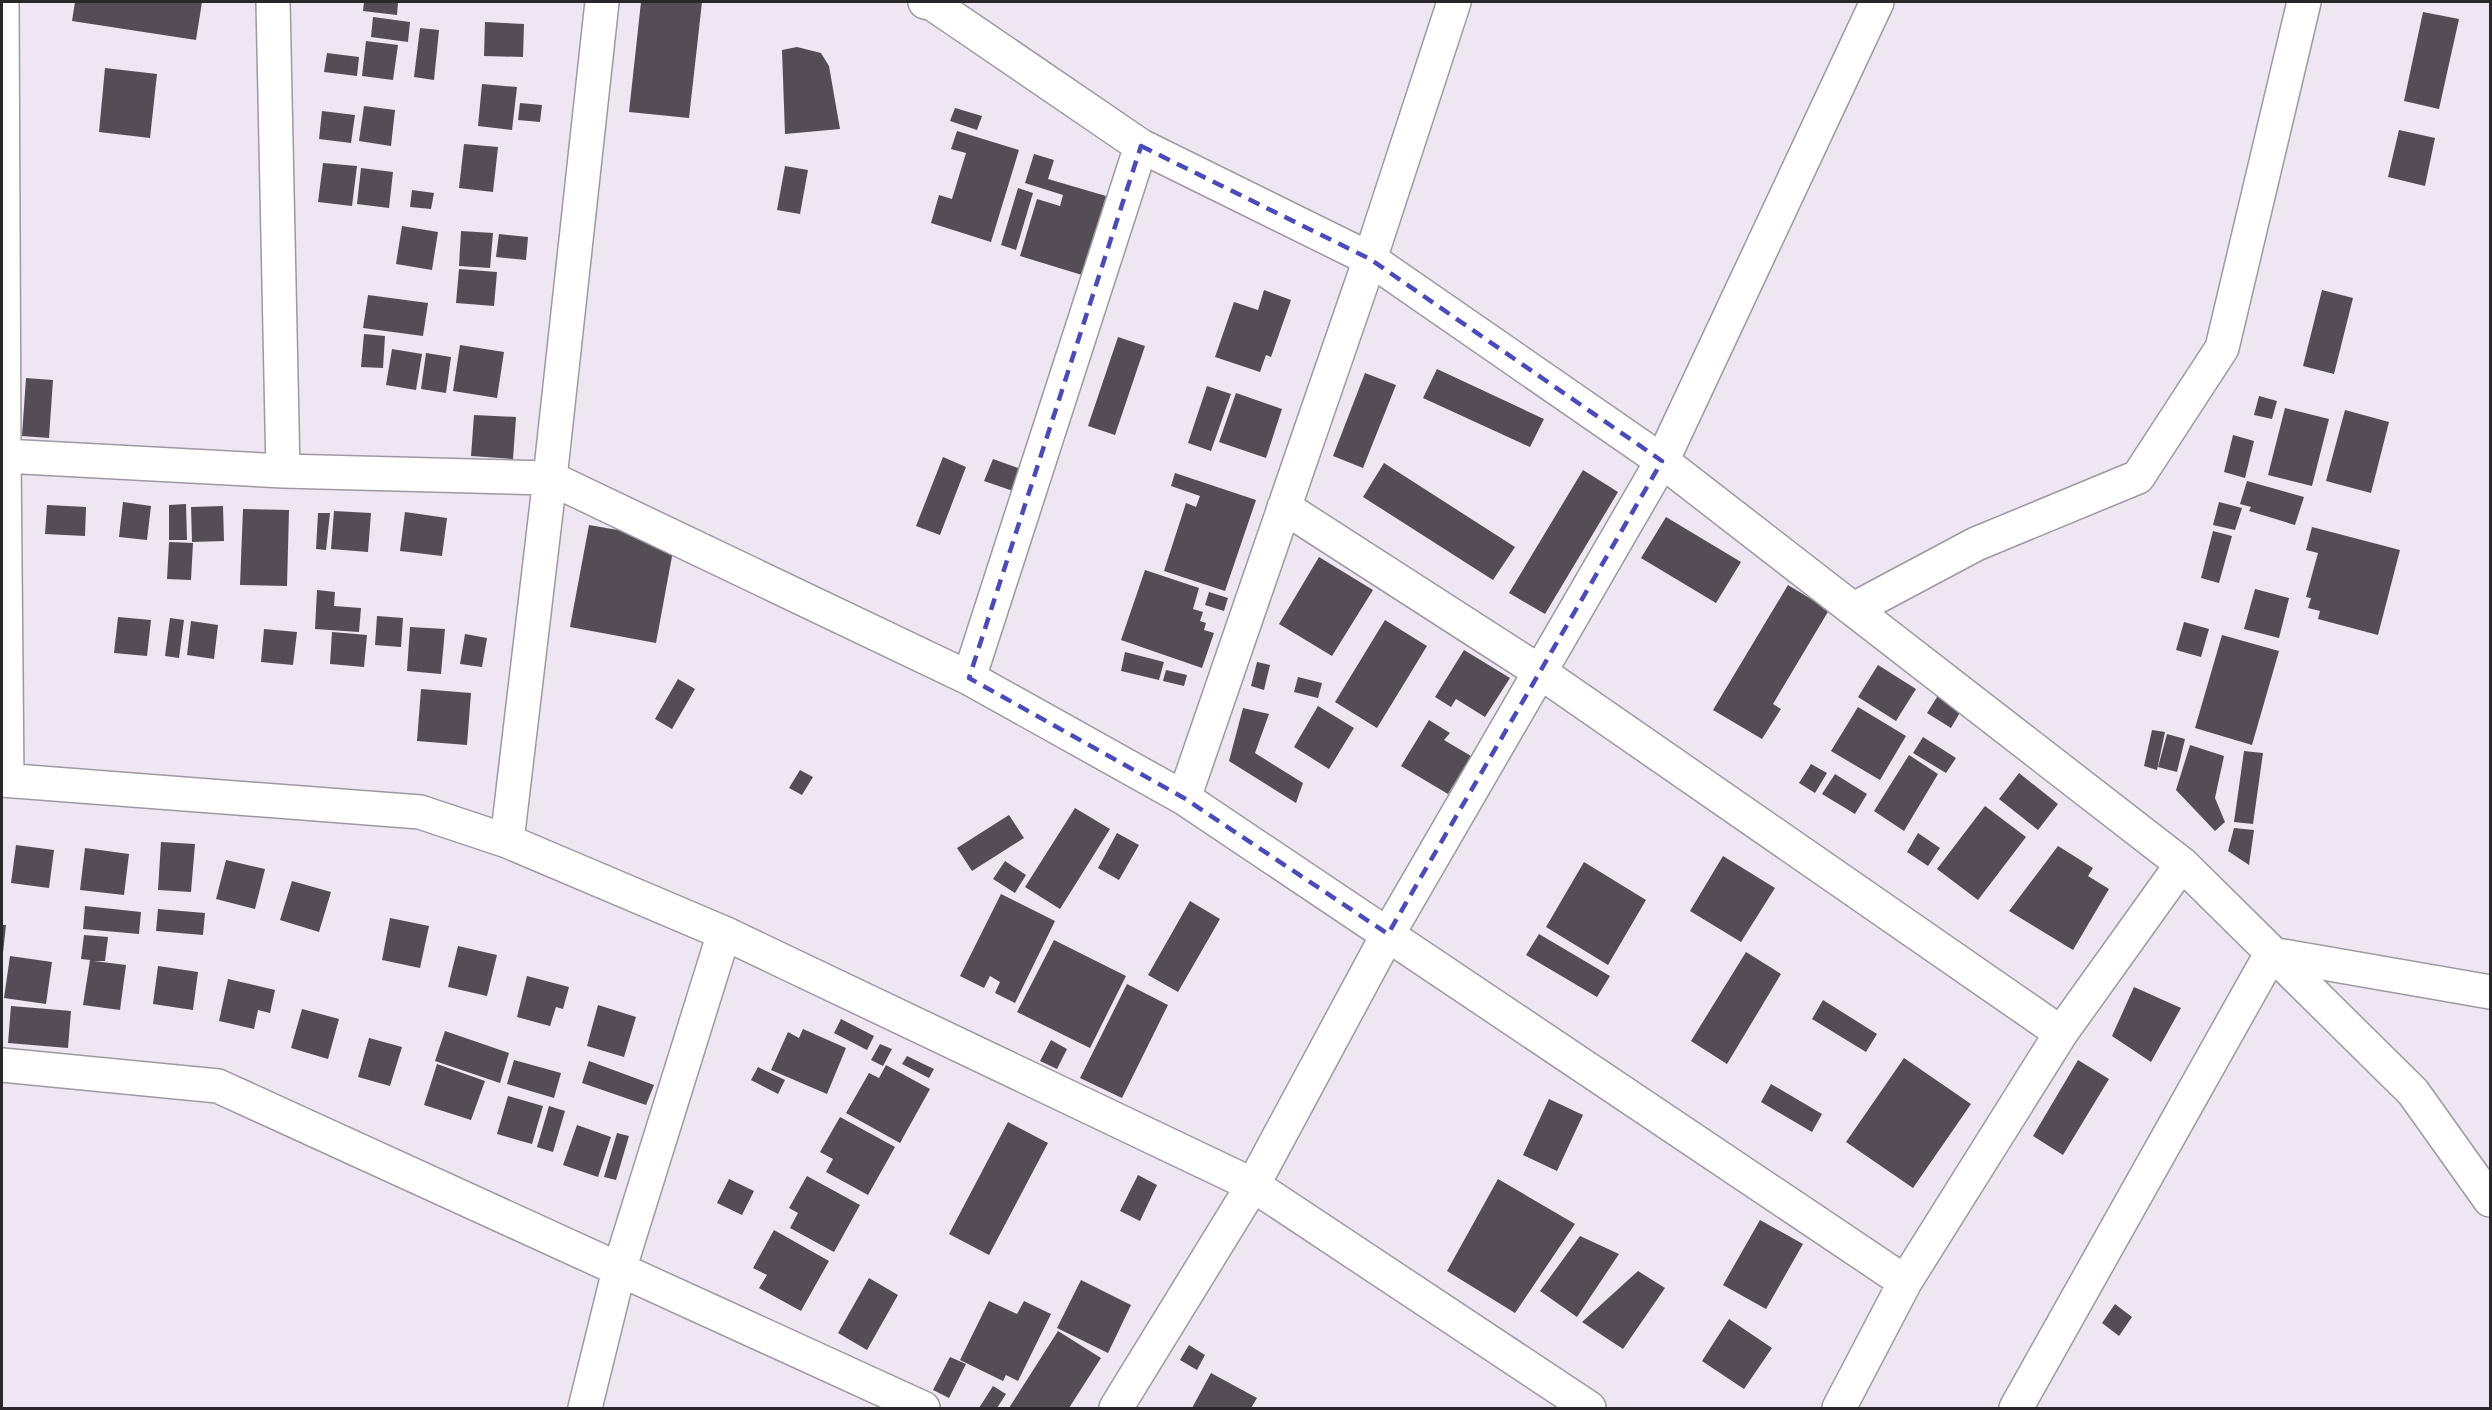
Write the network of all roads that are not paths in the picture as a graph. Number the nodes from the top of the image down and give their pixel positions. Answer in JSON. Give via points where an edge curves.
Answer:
{"nodes":[{"id":1,"x":2,"y":2,"type":"edge"},
{"id":2,"x":273,"y":2,"type":"edge"},
{"id":3,"x":602,"y":2,"type":"edge"},
{"id":4,"x":925,"y":2,"type":"edge"},
{"id":5,"x":1454,"y":2,"type":"edge"},
{"id":6,"x":1877,"y":2,"type":"edge"},
{"id":7,"x":2304,"y":2,"type":"edge"},
{"id":8,"x":1142,"y":146,"type":"junction"},
{"id":9,"x":1370,"y":259,"type":"junction"},
{"id":10,"x":4,"y":456,"type":"junction"},
{"id":11,"x":1662,"y":461,"type":"junction"},
{"id":12,"x":283,"y":471,"type":"junction"},
{"id":13,"x":550,"y":478,"type":"junction"},
{"id":14,"x":1284,"y":507,"type":"junction"},
{"id":15,"x":1854,"y":609,"type":"junction"},
{"id":16,"x":1540,"y":672,"type":"junction"},
{"id":17,"x":969,"y":678,"type":"junction"},
{"id":18,"x":4,"y":780,"type":"edge"},
{"id":19,"x":1184,"y":798,"type":"junction"},
{"id":20,"x":507,"y":841,"type":"junction"},
{"id":21,"x":2182,"y":864,"type":"junction"},
{"id":22,"x":724,"y":933,"type":"junction"},
{"id":23,"x":1388,"y":934,"type":"junction"},
{"id":24,"x":2271,"y":954,"type":"junction"},
{"id":25,"x":2490,"y":992,"type":"edge"},
{"id":26,"x":2061,"y":1033,"type":"junction"},
{"id":27,"x":2,"y":1065,"type":"edge"},
{"id":28,"x":1253,"y":1185,"type":"junction"},
{"id":29,"x":2490,"y":1200,"type":"edge"},
{"id":30,"x":619,"y":1270,"type":"junction"},
{"id":31,"x":1905,"y":1282,"type":"junction"},
{"id":32,"x":585,"y":1408,"type":"edge"},
{"id":33,"x":923,"y":1408,"type":"edge"},
{"id":34,"x":1116,"y":1408,"type":"edge"},
{"id":35,"x":1589,"y":1408,"type":"edge"},
{"id":36,"x":1839,"y":1408,"type":"edge"},
{"id":37,"x":2016,"y":1408,"type":"edge"}],
"edges":[{"from":1,"to":10,"type":"street"},
{"from":2,"to":12,"type":"street"},
{"from":3,"to":13,"type":"street"},
{"from":4,"to":8,"type":"street"},
{"from":5,"to":9,"type":"street"},
{"from":6,"to":11,"type":"street"},
{"from":7,"to":15,"type":"street","via":[[2222,348],[2138,477],[1976,544]]},
{"from":8,"to":9,"type":"street"},
{"from":8,"to":17,"type":"street"},
{"from":9,"to":11,"type":"street"},
{"from":9,"to":14,"type":"street"},
{"from":10,"to":12,"type":"street"},
{"from":10,"to":18,"type":"street"},
{"from":11,"to":15,"type":"street"},
{"from":11,"to":16,"type":"street"},
{"from":12,"to":13,"type":"street"},
{"from":13,"to":17,"type":"street"},
{"from":13,"to":20,"type":"street"},
{"from":14,"to":16,"type":"street"},
{"from":14,"to":19,"type":"street"},
{"from":15,"to":21,"type":"street"},
{"from":16,"to":23,"type":"street"},
{"from":16,"to":26,"type":"street"},
{"from":17,"to":19,"type":"street"},
{"from":18,"to":20,"type":"street","via":[[420,812]]},
{"from":19,"to":23,"type":"street"},
{"from":20,"to":22,"type":"street"},
{"from":21,"to":24,"type":"street"},
{"from":21,"to":26,"type":"street"},
{"from":22,"to":28,"type":"street"},
{"from":22,"to":30,"type":"street"},
{"from":23,"to":28,"type":"street"},
{"from":23,"to":31,"type":"street"},
{"from":24,"to":25,"type":"street"},
{"from":24,"to":29,"type":"street","via":[[2413,1092]]},
{"from":24,"to":37,"type":"street"},
{"from":26,"to":31,"type":"street"},
{"from":27,"to":30,"type":"street","via":[[218,1086]]},
{"from":28,"to":34,"type":"street"},
{"from":28,"to":35,"type":"street"},
{"from":30,"to":32,"type":"street"},
{"from":30,"to":33,"type":"street"},
{"from":31,"to":36,"type":"street"}]}
